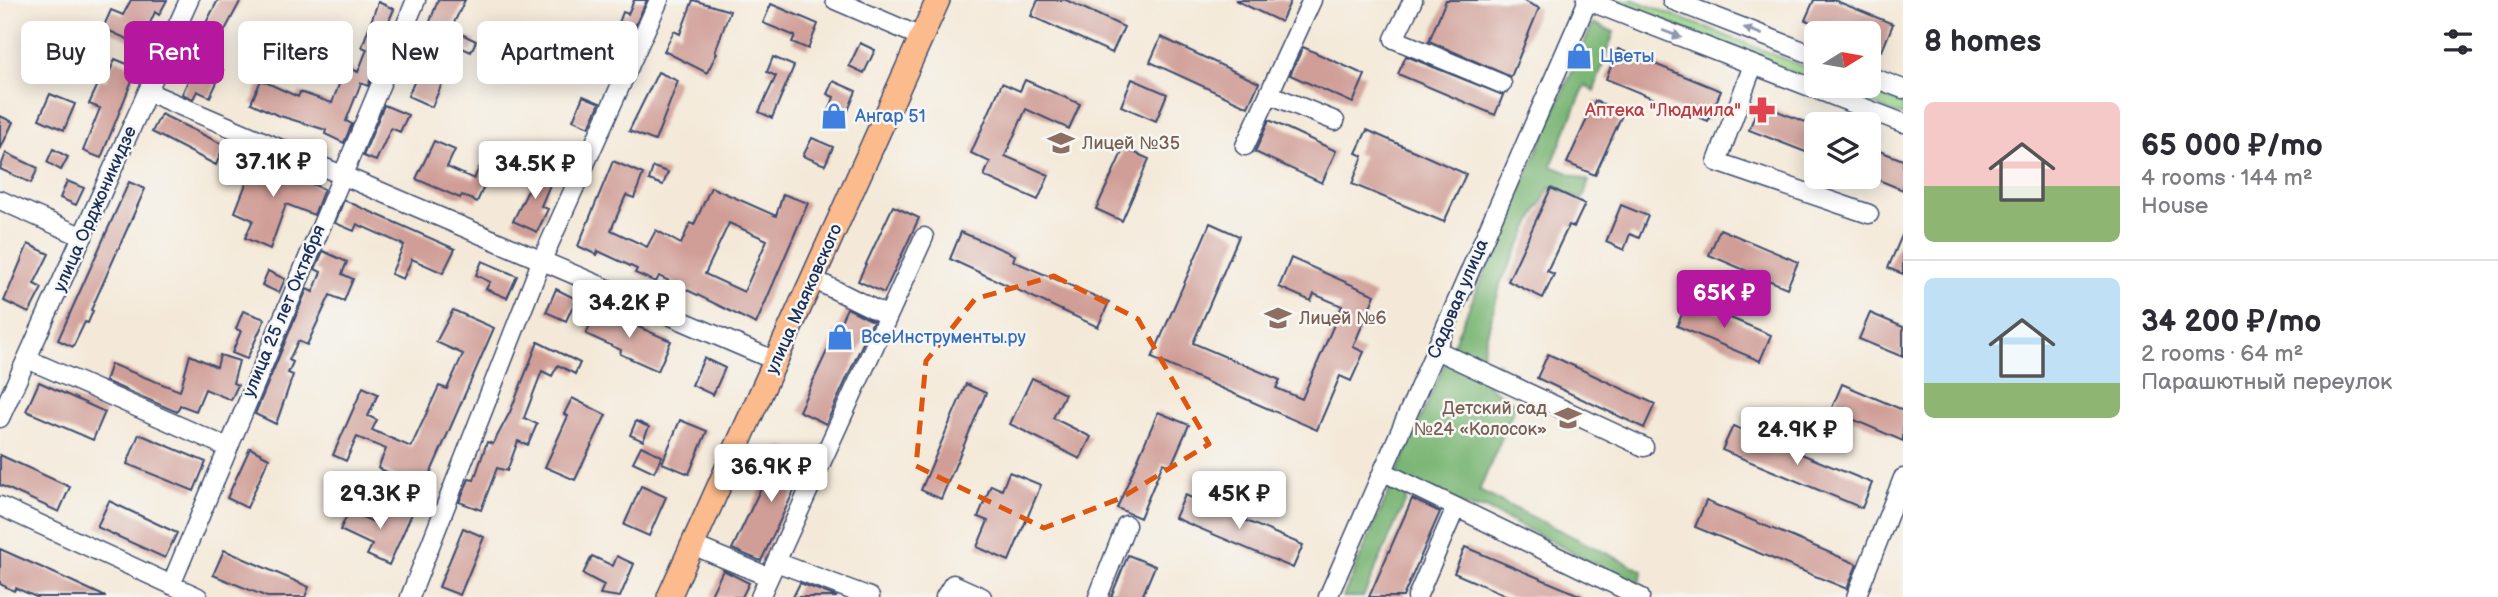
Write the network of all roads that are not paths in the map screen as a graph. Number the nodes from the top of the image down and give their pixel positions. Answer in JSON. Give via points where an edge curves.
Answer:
{"nodes":[{"id":1,"x":189,"y":0,"type":"edge"},
{"id":2,"x":416,"y":0,"type":"edge"},
{"id":3,"x":659,"y":0,"type":"edge"},
{"id":4,"x":835,"y":0,"type":"edge"},
{"id":5,"x":938,"y":0,"type":"edge"},
{"id":6,"x":1312,"y":0,"type":"edge"},
{"id":7,"x":1413,"y":0,"type":"edge"},
{"id":8,"x":1587,"y":0,"type":"edge"},
{"id":9,"x":1675,"y":1,"type":"edge"},
{"id":10,"x":921,"y":37,"type":"junction"},
{"id":11,"x":1804,"y":51,"type":"edge"},
{"id":12,"x":1753,"y":65,"type":"junction"},
{"id":13,"x":1881,"y":81,"type":"edge"},
{"id":14,"x":1502,"y":84,"type":"dead end"},
{"id":15,"x":1903,"y":89,"type":"edge"},
{"id":16,"x":148,"y":92,"type":"junction"},
{"id":17,"x":1269,"y":94,"type":"junction"},
{"id":18,"x":1335,"y":121,"type":"dead end"},
{"id":19,"x":1903,"y":123,"type":"edge"},
{"id":20,"x":1245,"y":146,"type":"dead end"},
{"id":21,"x":341,"y":176,"type":"junction"},
{"id":22,"x":0,"y":200,"type":"edge"},
{"id":23,"x":1869,"y":214,"type":"dead end"},
{"id":24,"x":83,"y":237,"type":"junction"},
{"id":25,"x":924,"y":237,"type":"dead end"},
{"id":26,"x":541,"y":262,"type":"junction"},
{"id":27,"x":813,"y":279,"type":"junction"},
{"id":28,"x":888,"y":316,"type":"junction"},
{"id":29,"x":1436,"y":350,"type":"junction"},
{"id":30,"x":27,"y":359,"type":"junction"},
{"id":31,"x":776,"y":361,"type":"junction"},
{"id":32,"x":0,"y":418,"type":"edge"},
{"id":33,"x":227,"y":447,"type":"junction"},
{"id":34,"x":1644,"y":447,"type":"dead end"},
{"id":35,"x":1384,"y":472,"type":"junction"},
{"id":36,"x":1903,"y":478,"type":"edge"},
{"id":37,"x":0,"y":506,"type":"edge"},
{"id":38,"x":1456,"y":507,"type":"junction"},
{"id":39,"x":1126,"y":525,"type":"dead end"},
{"id":40,"x":692,"y":545,"type":"junction"},
{"id":41,"x":772,"y":570,"type":"junction"},
{"id":42,"x":172,"y":585,"type":"junction"},
{"id":43,"x":198,"y":597,"type":"edge"},
{"id":44,"x":410,"y":597,"type":"edge"},
{"id":45,"x":669,"y":597,"type":"edge"},
{"id":46,"x":760,"y":597,"type":"edge"},
{"id":47,"x":870,"y":597,"type":"edge"},
{"id":48,"x":945,"y":597,"type":"edge"},
{"id":49,"x":982,"y":597,"type":"edge"},
{"id":50,"x":1098,"y":597,"type":"edge"},
{"id":51,"x":1328,"y":597,"type":"edge"},
{"id":52,"x":1417,"y":597,"type":"edge"},
{"id":53,"x":1640,"y":597,"type":"edge"},
{"id":54,"x":1856,"y":597,"type":"edge"}],
"edges":[{"from":1,"to":16,"type":"street","name":"улица Орджоникидзе"},
{"from":2,"to":21,"type":"street","name":"улица 25 лет Октября"},
{"from":3,"to":26,"type":"street"},
{"from":4,"to":10,"type":"street"},
{"from":5,"to":10,"type":"main road","name":"улица Маяковского"},
{"from":6,"to":17,"type":"street"},
{"from":7,"to":14,"type":"street","via":[[1394,39]]},
{"from":8,"to":12,"type":"street","one_way":true},
{"from":8,"to":29,"type":"street","name":"Садовая улица"},
{"from":11,"to":9,"type":"street","one_way":true},
{"from":10,"to":27,"type":"main road","name":"улица Маяковского"},
{"from":12,"to":19,"type":"street"},
{"from":12,"to":23,"type":"street","via":[[1717,162]]},
{"from":13,"to":15,"type":"street"},
{"from":16,"to":21,"type":"street"},
{"from":16,"to":24,"type":"street","name":"улица Орджоникидзе"},
{"from":17,"to":18,"type":"street"},
{"from":17,"to":20,"type":"street"},
{"from":21,"to":26,"type":"street"},
{"from":21,"to":33,"type":"street","name":"улица 25 лет Октября"},
{"from":22,"to":24,"type":"street"},
{"from":24,"to":30,"type":"street","name":"улица Орджоникидзе"},
{"from":25,"to":28,"type":"street"},
{"from":26,"to":31,"type":"street"},
{"from":26,"to":44,"type":"street"},
{"from":27,"to":28,"type":"street"},
{"from":27,"to":31,"type":"main road","name":"улица Маяковского"},
{"from":28,"to":41,"type":"street"},
{"from":29,"to":34,"type":"street"},
{"from":29,"to":35,"type":"street","name":"Садовая улица"},
{"from":30,"to":32,"type":"street","name":"улица Орджоникидзе"},
{"from":30,"to":33,"type":"street"},
{"from":31,"to":40,"type":"main road","name":"улица Маяковского"},
{"from":33,"to":42,"type":"street","name":"улица 25 лет Октября"},
{"from":35,"to":38,"type":"street"},
{"from":35,"to":51,"type":"street","name":"Садовая улица"},
{"from":36,"to":54,"type":"street"},
{"from":37,"to":42,"type":"street"},
{"from":38,"to":52,"type":"street"},
{"from":38,"to":53,"type":"street"},
{"from":39,"to":50,"type":"street"},
{"from":40,"to":41,"type":"street"},
{"from":40,"to":45,"type":"main road","name":"улица Маяковского"},
{"from":41,"to":46,"type":"street"},
{"from":41,"to":47,"type":"street"},
{"from":42,"to":43,"type":"street"},
{"from":48,"to":49,"type":"street","via":[[953,584]]}]}
